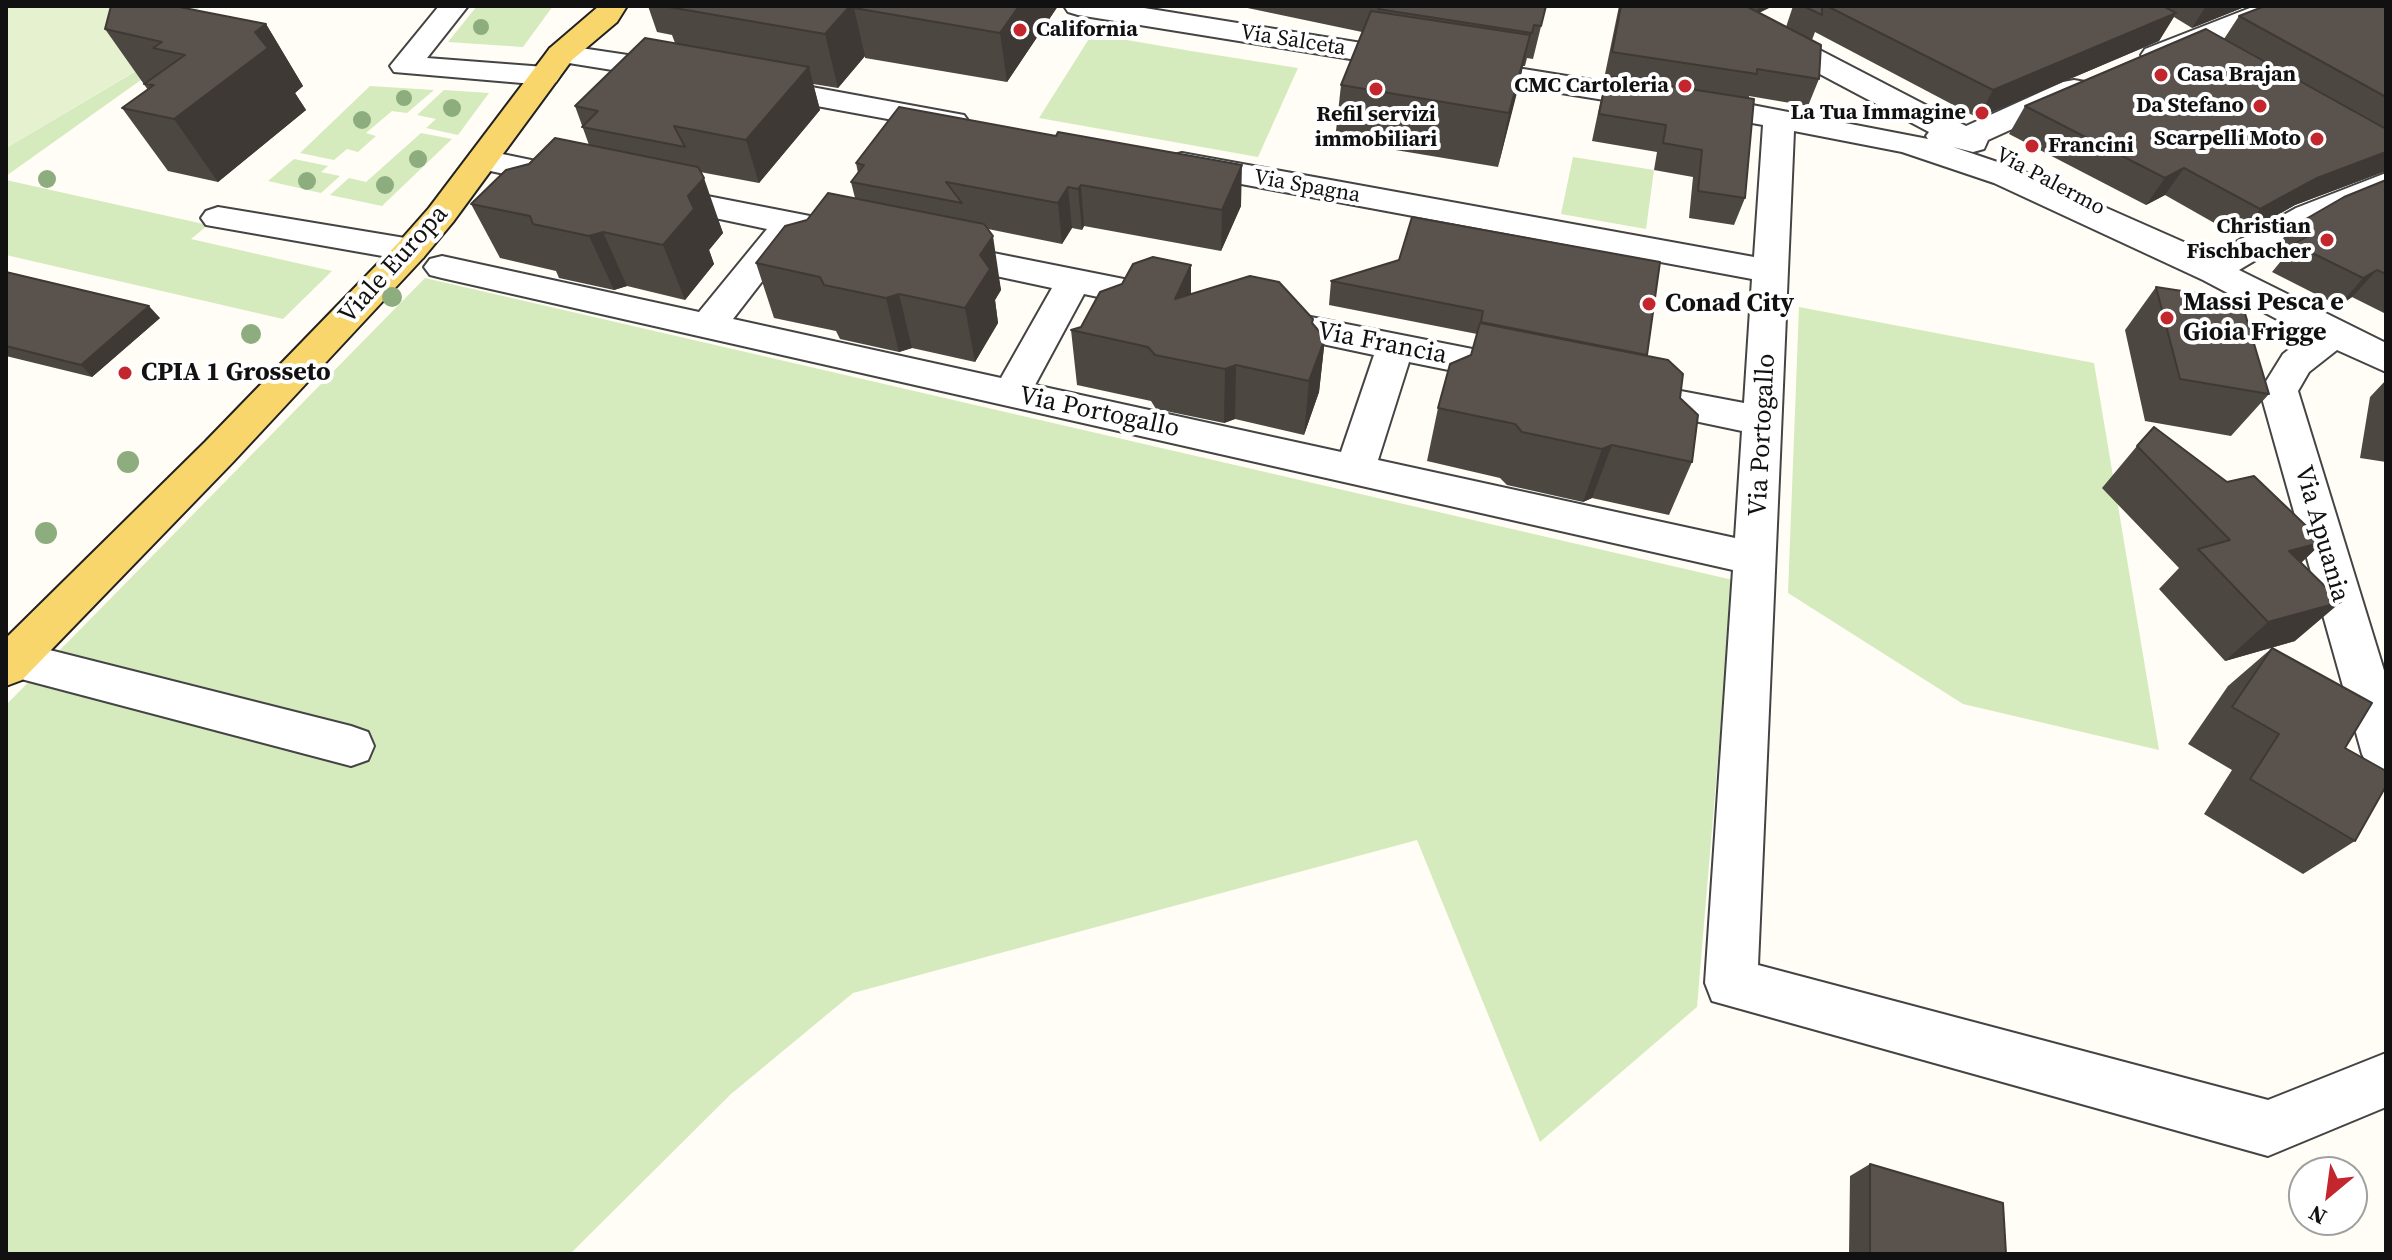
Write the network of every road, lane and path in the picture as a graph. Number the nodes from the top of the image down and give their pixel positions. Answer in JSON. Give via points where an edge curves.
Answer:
{"nodes":[{"id":1,"x":454,"y":6,"type":"edge"},
{"id":2,"x":576,"y":6,"type":"edge"},
{"id":3,"x":613,"y":6,"type":"edge"},
{"id":4,"x":1078,"y":6,"type":"edge"},
{"id":5,"x":1713,"y":6,"type":"edge"},
{"id":6,"x":2281,"y":6,"type":"edge"},
{"id":7,"x":1792,"y":12,"type":"dead end"},
{"id":8,"x":2151,"y":21,"type":"edge"},
{"id":9,"x":1756,"y":28,"type":"junction"},
{"id":10,"x":2189,"y":41,"type":"junction"},
{"id":11,"x":2228,"y":64,"type":"edge"},
{"id":12,"x":553,"y":65,"type":"junction"},
{"id":13,"x":2125,"y":67,"type":"edge"},
{"id":14,"x":2097,"y":79,"type":"edge"},
{"id":15,"x":1879,"y":93,"type":"junction"},
{"id":16,"x":1687,"y":104,"type":"edge"},
{"id":17,"x":1718,"y":109,"type":"edge"},
{"id":18,"x":1779,"y":119,"type":"junction"},
{"id":19,"x":977,"y":126,"type":"edge"},
{"id":20,"x":1839,"y":129,"type":"junction"},
{"id":21,"x":1964,"y":138,"type":"junction"},
{"id":22,"x":1146,"y":157,"type":"edge"},
{"id":23,"x":483,"y":160,"type":"junction"},
{"id":24,"x":2386,"y":183,"type":"edge"},
{"id":25,"x":218,"y":218,"type":"dead end"},
{"id":26,"x":790,"y":223,"type":"junction"},
{"id":27,"x":426,"y":259,"type":"junction"},
{"id":28,"x":1770,"y":271,"type":"junction"},
{"id":29,"x":2212,"y":271,"type":"junction"},
{"id":30,"x":1074,"y":281,"type":"junction"},
{"id":31,"x":708,"y":326,"type":"junction"},
{"id":32,"x":2334,"y":333,"type":"junction"},
{"id":33,"x":1396,"y":346,"type":"junction"},
{"id":34,"x":2386,"y":359,"type":"edge"},
{"id":35,"x":1549,"y":378,"type":"edge"},
{"id":36,"x":1595,"y":387,"type":"edge"},
{"id":37,"x":1011,"y":393,"type":"junction"},
{"id":38,"x":1763,"y":421,"type":"junction"},
{"id":39,"x":1355,"y":469,"type":"junction"},
{"id":40,"x":1756,"y":572,"type":"junction"},
{"id":41,"x":9,"y":661,"type":"edge"},
{"id":42,"x":351,"y":746,"type":"dead end"},
{"id":43,"x":2386,"y":754,"type":"edge"},
{"id":44,"x":2386,"y":1080,"type":"edge"}],
"edges":[{"from":1,"to":12,"type":"street","via":[[405,66]]},
{"from":2,"to":12,"type":"main road","name":"Viale Europa"},
{"from":3,"to":12,"type":"main road","name":"Viale Europa"},
{"from":4,"to":16,"type":"street","name":"Via Salceta"},
{"from":5,"to":9,"type":"street","name":"Via Palermo"},
{"from":6,"to":10,"type":"street"},
{"from":7,"to":9,"type":"street"},
{"from":8,"to":10,"type":"street"},
{"from":9,"to":15,"type":"street","name":"Via Palermo"},
{"from":10,"to":11,"type":"street"},
{"from":10,"to":13,"type":"street"},
{"from":12,"to":19,"type":"street","via":[[722,79]]},
{"from":12,"to":23,"type":"main road","name":"Viale Europa"},
{"from":14,"to":21,"type":"street"},
{"from":15,"to":20,"type":"street","via":[[1894,107],[1893,115]]},
{"from":15,"to":21,"type":"street","name":"Via Palermo"},
{"from":17,"to":18,"type":"street"},
{"from":18,"to":20,"type":"street"},
{"from":18,"to":28,"type":"street","name":"Via Portogallo"},
{"from":20,"to":21,"type":"street"},
{"from":20,"to":29,"type":"street","via":[[1907,143],[2006,176]]},
{"from":21,"to":29,"type":"street","name":"Via Palermo"},
{"from":22,"to":28,"type":"street","name":"Via Spagna"},
{"from":23,"to":26,"type":"street","name":"Via Francia"},
{"from":23,"to":27,"type":"main road","name":"Viale Europa"},
{"from":24,"to":29,"type":"street","via":[[2308,215]]},
{"from":25,"to":27,"type":"street","name":"Via Portogallo"},
{"from":26,"to":30,"type":"street","name":"Via Francia"},
{"from":26,"to":31,"type":"street"},
{"from":27,"to":31,"type":"street","name":"Via Portogallo"},
{"from":27,"to":41,"type":"main road","name":"Viale Europa","via":[[219,452]]},
{"from":28,"to":38,"type":"street","name":"Via Portogallo"},
{"from":29,"to":32,"type":"street","name":"Via Palermo"},
{"from":30,"to":33,"type":"street","name":"Via Francia"},
{"from":30,"to":37,"type":"street"},
{"from":31,"to":37,"type":"street","name":"Via Portogallo"},
{"from":32,"to":34,"type":"street","name":"Via Palermo"},
{"from":32,"to":43,"type":"street","name":"Via Apuania","via":[[2296,363],[2279,391]]},
{"from":33,"to":35,"type":"street","name":"Via Francia"},
{"from":33,"to":39,"type":"street"},
{"from":36,"to":38,"type":"street"},
{"from":37,"to":39,"type":"street","name":"Via Portogallo"},
{"from":38,"to":40,"type":"street","name":"Via Portogallo"},
{"from":39,"to":40,"type":"street","name":"Via Portogallo"},
{"from":40,"to":44,"type":"street","via":[[1731,983],[2268,1128]]},
{"from":41,"to":42,"type":"street"}]}
